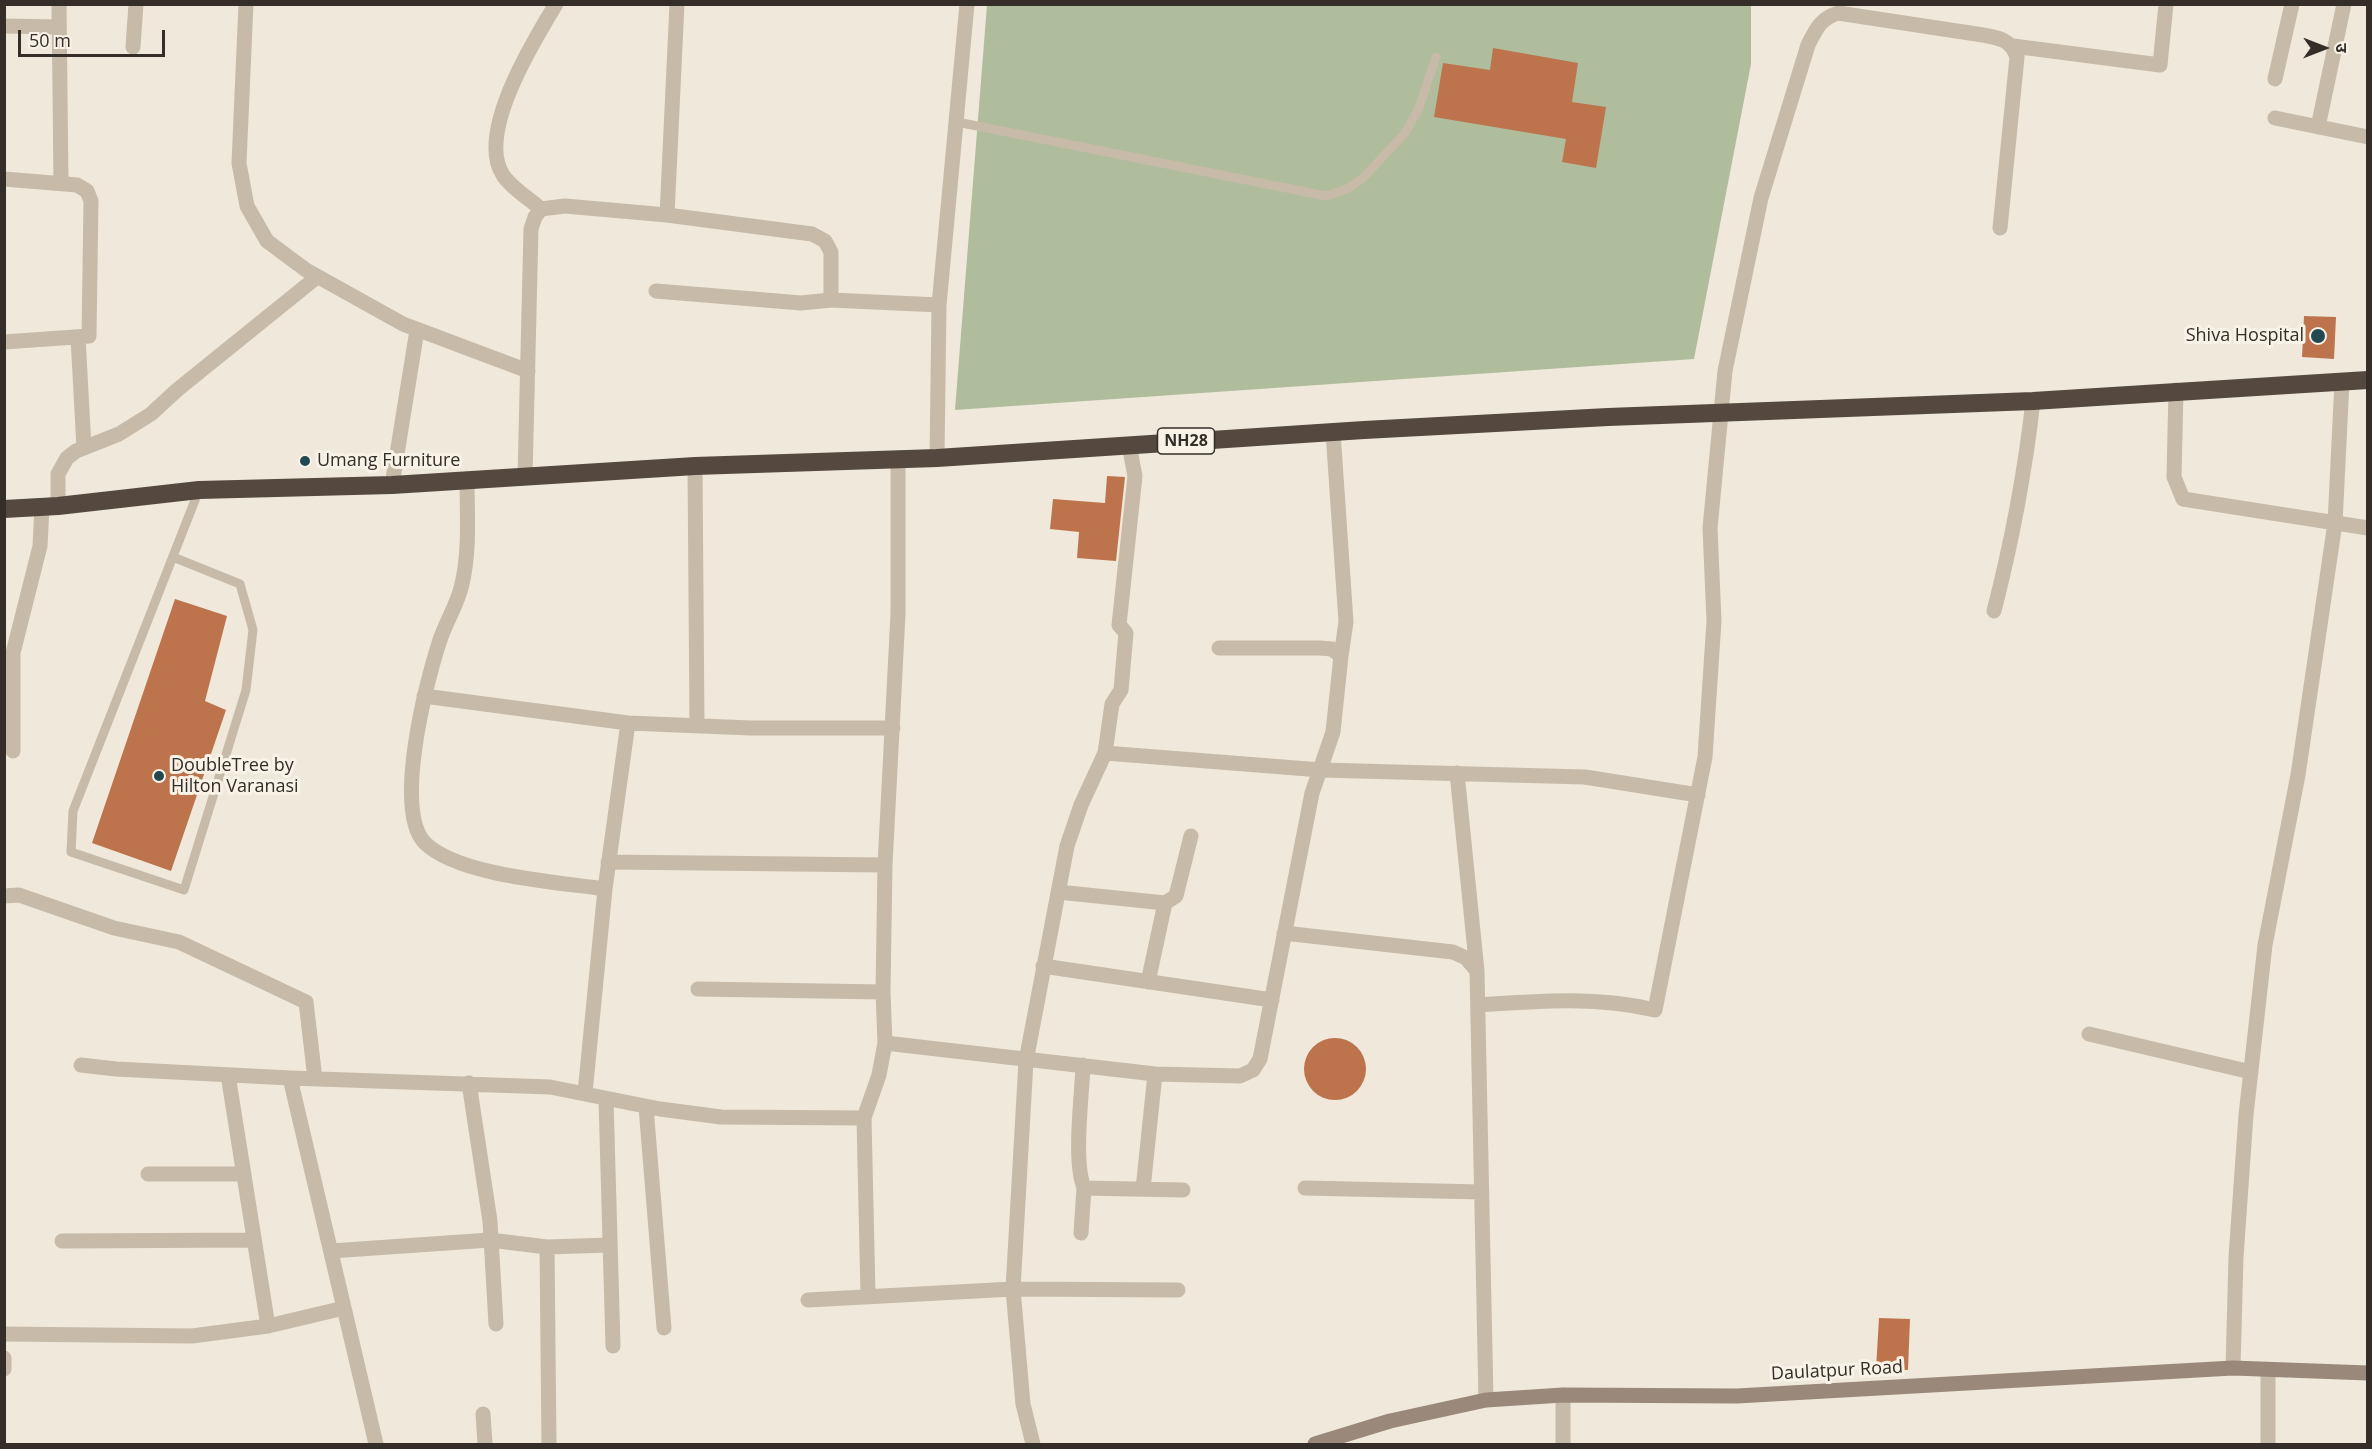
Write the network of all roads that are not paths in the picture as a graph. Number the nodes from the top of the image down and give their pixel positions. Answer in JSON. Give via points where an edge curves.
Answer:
{"nodes":[{"id":1,"x":59,"y":4,"type":"edge"},
{"id":2,"x":136,"y":4,"type":"edge"},
{"id":3,"x":246,"y":4,"type":"edge"},
{"id":4,"x":556,"y":4,"type":"edge"},
{"id":5,"x":677,"y":4,"type":"edge"},
{"id":6,"x":967,"y":4,"type":"edge"},
{"id":7,"x":2166,"y":4,"type":"edge"},
{"id":8,"x":2292,"y":4,"type":"edge"},
{"id":9,"x":2344,"y":4,"type":"edge"},
{"id":10,"x":1839,"y":9,"type":"edge"},
{"id":11,"x":4,"y":26,"type":"edge"},
{"id":12,"x":58,"y":27,"type":"junction"},
{"id":13,"x":2013,"y":46,"type":"junction"},
{"id":14,"x":133,"y":47,"type":"dead end"},
{"id":15,"x":1436,"y":57,"type":"dead end"},
{"id":16,"x":2275,"y":79,"type":"dead end"},
{"id":17,"x":2275,"y":118,"type":"dead end"},
{"id":18,"x":957,"y":122,"type":"junction"},
{"id":19,"x":2318,"y":127,"type":"junction"},
{"id":20,"x":2367,"y":137,"type":"edge"},
{"id":21,"x":4,"y":179,"type":"edge"},
{"id":22,"x":62,"y":182,"type":"junction"},
{"id":23,"x":542,"y":210,"type":"junction"},
{"id":24,"x":667,"y":215,"type":"junction"},
{"id":25,"x":2000,"y":228,"type":"dead end"},
{"id":26,"x":318,"y":277,"type":"junction"},
{"id":27,"x":656,"y":291,"type":"dead end"},
{"id":28,"x":831,"y":300,"type":"junction"},
{"id":29,"x":939,"y":304,"type":"junction"},
{"id":30,"x":417,"y":330,"type":"junction"},
{"id":31,"x":78,"y":337,"type":"junction"},
{"id":32,"x":4,"y":342,"type":"edge"},
{"id":33,"x":528,"y":371,"type":"junction"},
{"id":34,"x":2342,"y":381,"type":"junction"},
{"id":35,"x":2367,"y":381,"type":"edge"},
{"id":36,"x":2176,"y":390,"type":"junction"},
{"id":37,"x":2033,"y":400,"type":"junction"},
{"id":38,"x":1723,"y":412,"type":"junction"},
{"id":39,"x":1333,"y":432,"type":"junction"},
{"id":40,"x":1129,"y":445,"type":"junction"},
{"id":41,"x":84,"y":448,"type":"junction"},
{"id":42,"x":898,"y":458,"type":"junction"},
{"id":43,"x":937,"y":458,"type":"junction"},
{"id":44,"x":695,"y":466,"type":"junction"},
{"id":45,"x":525,"y":477,"type":"junction"},
{"id":46,"x":467,"y":479,"type":"junction"},
{"id":47,"x":392,"y":485,"type":"junction"},
{"id":48,"x":200,"y":490,"type":"junction"},
{"id":49,"x":50,"y":507,"type":"junction"},
{"id":50,"x":4,"y":509,"type":"edge"},
{"id":51,"x":2335,"y":523,"type":"junction"},
{"id":52,"x":2367,"y":528,"type":"edge"},
{"id":53,"x":173,"y":557,"type":"junction"},
{"id":54,"x":1994,"y":610,"type":"dead end"},
{"id":55,"x":1219,"y":648,"type":"dead end"},
{"id":56,"x":1341,"y":656,"type":"junction"},
{"id":57,"x":424,"y":696,"type":"junction"},
{"id":58,"x":628,"y":723,"type":"junction"},
{"id":59,"x":697,"y":726,"type":"junction"},
{"id":60,"x":893,"y":728,"type":"junction"},
{"id":61,"x":13,"y":750,"type":"dead end"},
{"id":62,"x":1106,"y":753,"type":"junction"},
{"id":63,"x":1321,"y":770,"type":"junction"},
{"id":64,"x":1457,"y":773,"type":"junction"},
{"id":65,"x":1698,"y":795,"type":"junction"},
{"id":66,"x":1191,"y":836,"type":"dead end"},
{"id":67,"x":609,"y":862,"type":"junction"},
{"id":68,"x":885,"y":865,"type":"junction"},
{"id":69,"x":604,"y":889,"type":"junction"},
{"id":70,"x":1058,"y":892,"type":"junction"},
{"id":71,"x":4,"y":896,"type":"edge"},
{"id":72,"x":1165,"y":903,"type":"junction"},
{"id":73,"x":1284,"y":933,"type":"junction"},
{"id":74,"x":1043,"y":966,"type":"junction"},
{"id":75,"x":1477,"y":971,"type":"junction"},
{"id":76,"x":1148,"y":982,"type":"junction"},
{"id":77,"x":698,"y":989,"type":"dead end"},
{"id":78,"x":883,"y":992,"type":"junction"},
{"id":79,"x":1272,"y":1000,"type":"junction"},
{"id":80,"x":1478,"y":1005,"type":"junction"},
{"id":81,"x":2089,"y":1034,"type":"dead end"},
{"id":82,"x":885,"y":1043,"type":"junction"},
{"id":83,"x":1026,"y":1061,"type":"junction"},
{"id":84,"x":81,"y":1065,"type":"dead end"},
{"id":85,"x":1083,"y":1065,"type":"junction"},
{"id":86,"x":2251,"y":1072,"type":"junction"},
{"id":87,"x":1155,"y":1074,"type":"junction"},
{"id":88,"x":228,"y":1075,"type":"junction"},
{"id":89,"x":290,"y":1078,"type":"junction"},
{"id":90,"x":315,"y":1079,"type":"junction"},
{"id":91,"x":469,"y":1083,"type":"junction"},
{"id":92,"x":585,"y":1093,"type":"junction"},
{"id":93,"x":606,"y":1099,"type":"junction"},
{"id":94,"x":646,"y":1107,"type":"junction"},
{"id":95,"x":864,"y":1118,"type":"junction"},
{"id":96,"x":148,"y":1174,"type":"dead end"},
{"id":97,"x":244,"y":1174,"type":"junction"},
{"id":98,"x":1084,"y":1188,"type":"junction"},
{"id":99,"x":1305,"y":1188,"type":"dead end"},
{"id":100,"x":1143,"y":1189,"type":"junction"},
{"id":101,"x":1183,"y":1191,"type":"dead end"},
{"id":102,"x":1482,"y":1192,"type":"junction"},
{"id":103,"x":1081,"y":1233,"type":"dead end"},
{"id":104,"x":254,"y":1240,"type":"junction"},
{"id":105,"x":490,"y":1240,"type":"junction"},
{"id":106,"x":62,"y":1241,"type":"dead end"},
{"id":107,"x":610,"y":1245,"type":"junction"},
{"id":108,"x":547,"y":1247,"type":"junction"},
{"id":109,"x":331,"y":1251,"type":"junction"},
{"id":110,"x":1013,"y":1289,"type":"junction"},
{"id":111,"x":1178,"y":1290,"type":"dead end"},
{"id":112,"x":868,"y":1295,"type":"junction"},
{"id":113,"x":808,"y":1300,"type":"dead end"},
{"id":114,"x":344,"y":1308,"type":"junction"},
{"id":115,"x":496,"y":1324,"type":"dead end"},
{"id":116,"x":268,"y":1326,"type":"junction"},
{"id":117,"x":664,"y":1328,"type":"dead end"},
{"id":118,"x":4,"y":1334,"type":"edge"},
{"id":119,"x":613,"y":1346,"type":"dead end"},
{"id":120,"x":4,"y":1359,"type":"edge"},
{"id":121,"x":2233,"y":1368,"type":"junction"},
{"id":122,"x":4,"y":1369,"type":"edge"},
{"id":123,"x":2268,"y":1371,"type":"junction"},
{"id":124,"x":2367,"y":1373,"type":"edge"},
{"id":125,"x":1563,"y":1395,"type":"junction"},
{"id":126,"x":1486,"y":1400,"type":"junction"},
{"id":127,"x":483,"y":1414,"type":"dead end"},
{"id":128,"x":376,"y":1444,"type":"edge"},
{"id":129,"x":485,"y":1444,"type":"edge"},
{"id":130,"x":549,"y":1444,"type":"edge"},
{"id":131,"x":1033,"y":1444,"type":"edge"},
{"id":132,"x":1315,"y":1444,"type":"edge"},
{"id":133,"x":1563,"y":1444,"type":"edge"},
{"id":134,"x":2268,"y":1444,"type":"edge"}],
"edges":[{"from":1,"to":12,"type":"street"},
{"from":2,"to":14,"type":"street"},
{"from":3,"to":26,"type":"street","via":[[239,163],[247,206],[267,241]]},
{"from":4,"to":23,"type":"street","via":[[530,46],[496,128],[494,151],[503,176]]},
{"from":5,"to":24,"type":"street"},
{"from":6,"to":18,"type":"street"},
{"from":7,"to":13,"type":"street","via":[[2160,65]]},
{"from":8,"to":16,"type":"street"},
{"from":9,"to":19,"type":"street"},
{"from":10,"to":13,"type":"street","via":[[2002,38]]},
{"from":10,"to":38,"type":"street","via":[[1817,26],[1808,45],[1761,198],[1725,371]]},
{"from":11,"to":12,"type":"street"},
{"from":12,"to":22,"type":"street"},
{"from":13,"to":25,"type":"street","via":[[2017,57]]},
{"from":15,"to":18,"type":"lane","via":[[1419,108],[1405,134],[1363,178],[1326,196]]},
{"from":17,"to":19,"type":"street"},
{"from":18,"to":29,"type":"street"},
{"from":19,"to":20,"type":"street"},
{"from":21,"to":22,"type":"street"},
{"from":22,"to":31,"type":"street","via":[[87,191],[91,201],[89,336]]},
{"from":23,"to":24,"type":"street","via":[[565,206]]},
{"from":23,"to":33,"type":"street","via":[[531,229]]},
{"from":24,"to":28,"type":"street","via":[[812,234],[825,241],[831,252]]},
{"from":26,"to":30,"type":"street"},
{"from":26,"to":41,"type":"street","via":[[151,414],[119,434]]},
{"from":27,"to":28,"type":"street","via":[[801,303]]},
{"from":28,"to":29,"type":"street"},
{"from":29,"to":43,"type":"street"},
{"from":30,"to":33,"type":"street"},
{"from":30,"to":47,"type":"street"},
{"from":31,"to":32,"type":"street"},
{"from":31,"to":41,"type":"street"},
{"from":33,"to":45,"type":"street"},
{"from":34,"to":35,"type":"highway","number":"NH28"},
{"from":34,"to":36,"type":"highway","number":"NH28"},
{"from":34,"to":51,"type":"street"},
{"from":36,"to":37,"type":"highway","number":"NH28"},
{"from":36,"to":51,"type":"street","via":[[2174,477],[2183,499]]},
{"from":37,"to":38,"type":"highway","number":"NH28"},
{"from":37,"to":54,"type":"street","via":[[2014,532]]},
{"from":38,"to":39,"type":"highway","number":"NH28"},
{"from":38,"to":65,"type":"street","via":[[1712,491],[1714,621],[1706,757]]},
{"from":39,"to":40,"type":"highway","number":"NH28"},
{"from":39,"to":56,"type":"street","via":[[1346,622]]},
{"from":40,"to":43,"type":"highway","number":"NH28"},
{"from":40,"to":62,"type":"street","via":[[1135,476],[1119,625],[1126,633],[1122,690],[1112,704]]},
{"from":41,"to":49,"type":"street","via":[[67,458],[58,474]]},
{"from":42,"to":43,"type":"highway","number":"NH28"},
{"from":42,"to":44,"type":"highway","number":"NH28"},
{"from":42,"to":60,"type":"street"},
{"from":44,"to":45,"type":"highway","number":"NH28"},
{"from":44,"to":59,"type":"street"},
{"from":45,"to":46,"type":"highway","number":"NH28"},
{"from":46,"to":47,"type":"highway","number":"NH28"},
{"from":46,"to":57,"type":"street","via":[[468,556],[462,587]]},
{"from":47,"to":48,"type":"highway","number":"NH28"},
{"from":48,"to":49,"type":"highway","number":"NH28"},
{"from":48,"to":53,"type":"lane"},
{"from":49,"to":50,"type":"highway","number":"NH28"},
{"from":49,"to":61,"type":"street","via":[[13,653]]},
{"from":51,"to":52,"type":"street"},
{"from":51,"to":86,"type":"street","via":[[2298,775],[2265,945]]},
{"from":53,"to":53,"type":"lane","via":[[73,811],[71,852],[184,890],[246,690],[253,630],[240,584]]},
{"from":55,"to":56,"type":"street","via":[[1320,648]]},
{"from":56,"to":63,"type":"street","via":[[1336,714]]},
{"from":57,"to":58,"type":"street"},
{"from":57,"to":69,"type":"street","via":[[410,800],[424,841],[444,856],[489,871]]},
{"from":58,"to":59,"type":"street"},
{"from":58,"to":67,"type":"street"},
{"from":59,"to":60,"type":"street"},
{"from":60,"to":68,"type":"street"},
{"from":62,"to":63,"type":"street"},
{"from":62,"to":70,"type":"street","via":[[1067,846]]},
{"from":63,"to":64,"type":"street"},
{"from":63,"to":73,"type":"street","via":[[1312,793]]},
{"from":64,"to":65,"type":"street","via":[[1585,777]]},
{"from":64,"to":75,"type":"street"},
{"from":65,"to":80,"type":"street","via":[[1655,1010],[1620,1001]]},
{"from":66,"to":72,"type":"street","via":[[1176,896]]},
{"from":67,"to":68,"type":"street"},
{"from":67,"to":69,"type":"street"},
{"from":68,"to":78,"type":"street"},
{"from":69,"to":92,"type":"street"},
{"from":70,"to":72,"type":"street"},
{"from":70,"to":74,"type":"street"},
{"from":71,"to":90,"type":"street","via":[[19,895],[114,928],[179,942],[306,1002]]},
{"from":72,"to":76,"type":"street"},
{"from":73,"to":75,"type":"street","via":[[1453,952],[1466,958]]},
{"from":73,"to":79,"type":"street"},
{"from":74,"to":76,"type":"street"},
{"from":74,"to":83,"type":"street"},
{"from":75,"to":80,"type":"street"},
{"from":76,"to":79,"type":"street"},
{"from":77,"to":78,"type":"street"},
{"from":78,"to":82,"type":"street"},
{"from":79,"to":87,"type":"street","via":[[1260,1059],[1253,1070],[1240,1076]]},
{"from":80,"to":102,"type":"street"},
{"from":81,"to":86,"type":"street"},
{"from":82,"to":83,"type":"street"},
{"from":82,"to":95,"type":"street"},
{"from":83,"to":85,"type":"street"},
{"from":83,"to":110,"type":"street"},
{"from":84,"to":88,"type":"street"},
{"from":85,"to":87,"type":"street"},
{"from":85,"to":98,"type":"street","via":[[1080,1178]]},
{"from":86,"to":121,"type":"street","via":[[2236,1257]]},
{"from":87,"to":100,"type":"street"},
{"from":88,"to":89,"type":"street"},
{"from":88,"to":97,"type":"street"},
{"from":89,"to":90,"type":"street"},
{"from":89,"to":109,"type":"street"},
{"from":90,"to":91,"type":"street"},
{"from":91,"to":92,"type":"street"},
{"from":91,"to":105,"type":"street"},
{"from":92,"to":93,"type":"street"},
{"from":93,"to":94,"type":"street"},
{"from":93,"to":107,"type":"street"},
{"from":94,"to":95,"type":"street","via":[[721,1117]]},
{"from":94,"to":117,"type":"street"},
{"from":95,"to":112,"type":"street"},
{"from":96,"to":97,"type":"street"},
{"from":97,"to":104,"type":"street"},
{"from":98,"to":100,"type":"street"},
{"from":98,"to":103,"type":"street"},
{"from":99,"to":102,"type":"street"},
{"from":100,"to":101,"type":"street"},
{"from":102,"to":126,"type":"street"},
{"from":104,"to":106,"type":"street"},
{"from":104,"to":116,"type":"street"},
{"from":105,"to":108,"type":"street"},
{"from":105,"to":109,"type":"street"},
{"from":105,"to":115,"type":"street"},
{"from":107,"to":108,"type":"street"},
{"from":107,"to":119,"type":"street"},
{"from":108,"to":130,"type":"street"},
{"from":109,"to":114,"type":"street"},
{"from":110,"to":111,"type":"street"},
{"from":110,"to":112,"type":"street"},
{"from":110,"to":131,"type":"street","via":[[1023,1404]]},
{"from":112,"to":113,"type":"street"},
{"from":114,"to":116,"type":"street"},
{"from":114,"to":128,"type":"street"},
{"from":116,"to":118,"type":"street","via":[[192,1336]]},
{"from":120,"to":122,"type":"street"},
{"from":121,"to":123,"type":"street","name":"Daulatpur Road"},
{"from":121,"to":125,"type":"street","name":"Daulatpur Road","via":[[1737,1396]]},
{"from":123,"to":124,"type":"street","name":"Daulatpur Road"},
{"from":123,"to":134,"type":"street"},
{"from":125,"to":126,"type":"street","name":"Daulatpur Road"},
{"from":125,"to":133,"type":"street"},
{"from":126,"to":132,"type":"street","name":"Daulatpur Road","via":[[1390,1421]]},
{"from":127,"to":129,"type":"street"}]}
